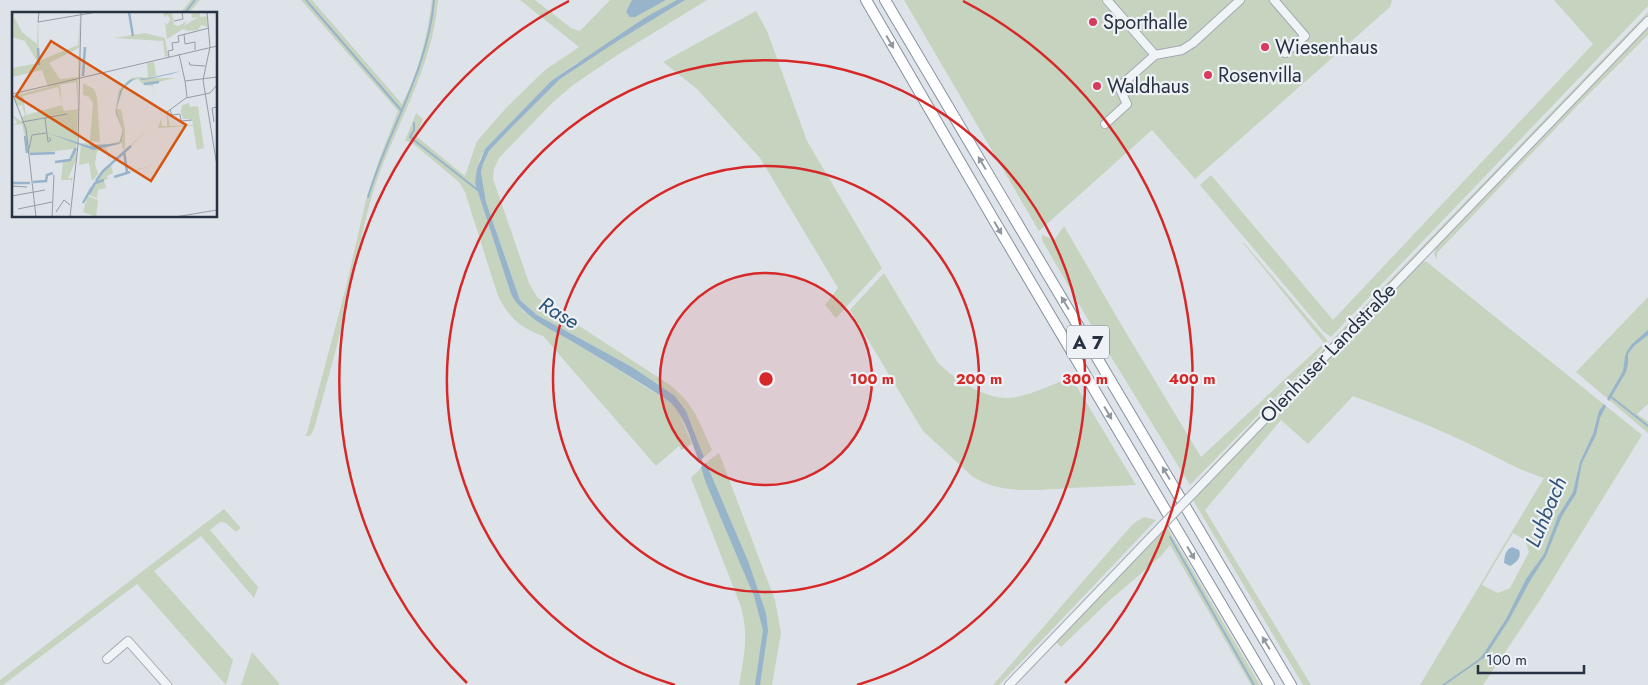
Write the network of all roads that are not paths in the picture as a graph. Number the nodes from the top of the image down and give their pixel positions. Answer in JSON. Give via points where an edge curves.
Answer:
{"nodes":[{"id":1,"x":866,"y":0,"type":"edge"},
{"id":2,"x":885,"y":0,"type":"edge"},
{"id":3,"x":1107,"y":0,"type":"edge"},
{"id":4,"x":1240,"y":0,"type":"edge"},
{"id":5,"x":1274,"y":0,"type":"edge"},
{"id":6,"x":1648,"y":21,"type":"edge"},
{"id":7,"x":1284,"y":53,"type":"dead end"},
{"id":8,"x":1155,"y":54,"type":"junction"},
{"id":9,"x":1104,"y":124,"type":"dead end"},
{"id":10,"x":107,"y":659,"type":"dead end"},
{"id":11,"x":167,"y":685,"type":"edge"},
{"id":12,"x":1009,"y":685,"type":"edge"},
{"id":13,"x":1269,"y":685,"type":"edge"},
{"id":14,"x":1291,"y":685,"type":"edge"}],
"edges":[{"from":1,"to":13,"type":"highway","number":"A 7","one_way":true},
{"from":14,"to":2,"type":"highway","number":"A 7","one_way":true},
{"from":3,"to":8,"type":"street"},
{"from":4,"to":8,"type":"street","via":[[1188,46],[1178,51]]},
{"from":5,"to":7,"type":"street","via":[[1305,36]]},
{"from":6,"to":12,"type":"street","name":"Olenhuser Landstraße","bridge":true},
{"from":8,"to":9,"type":"street","via":[[1119,87],[1127,104]]},
{"from":10,"to":11,"type":"street","via":[[128,641]]}]}
